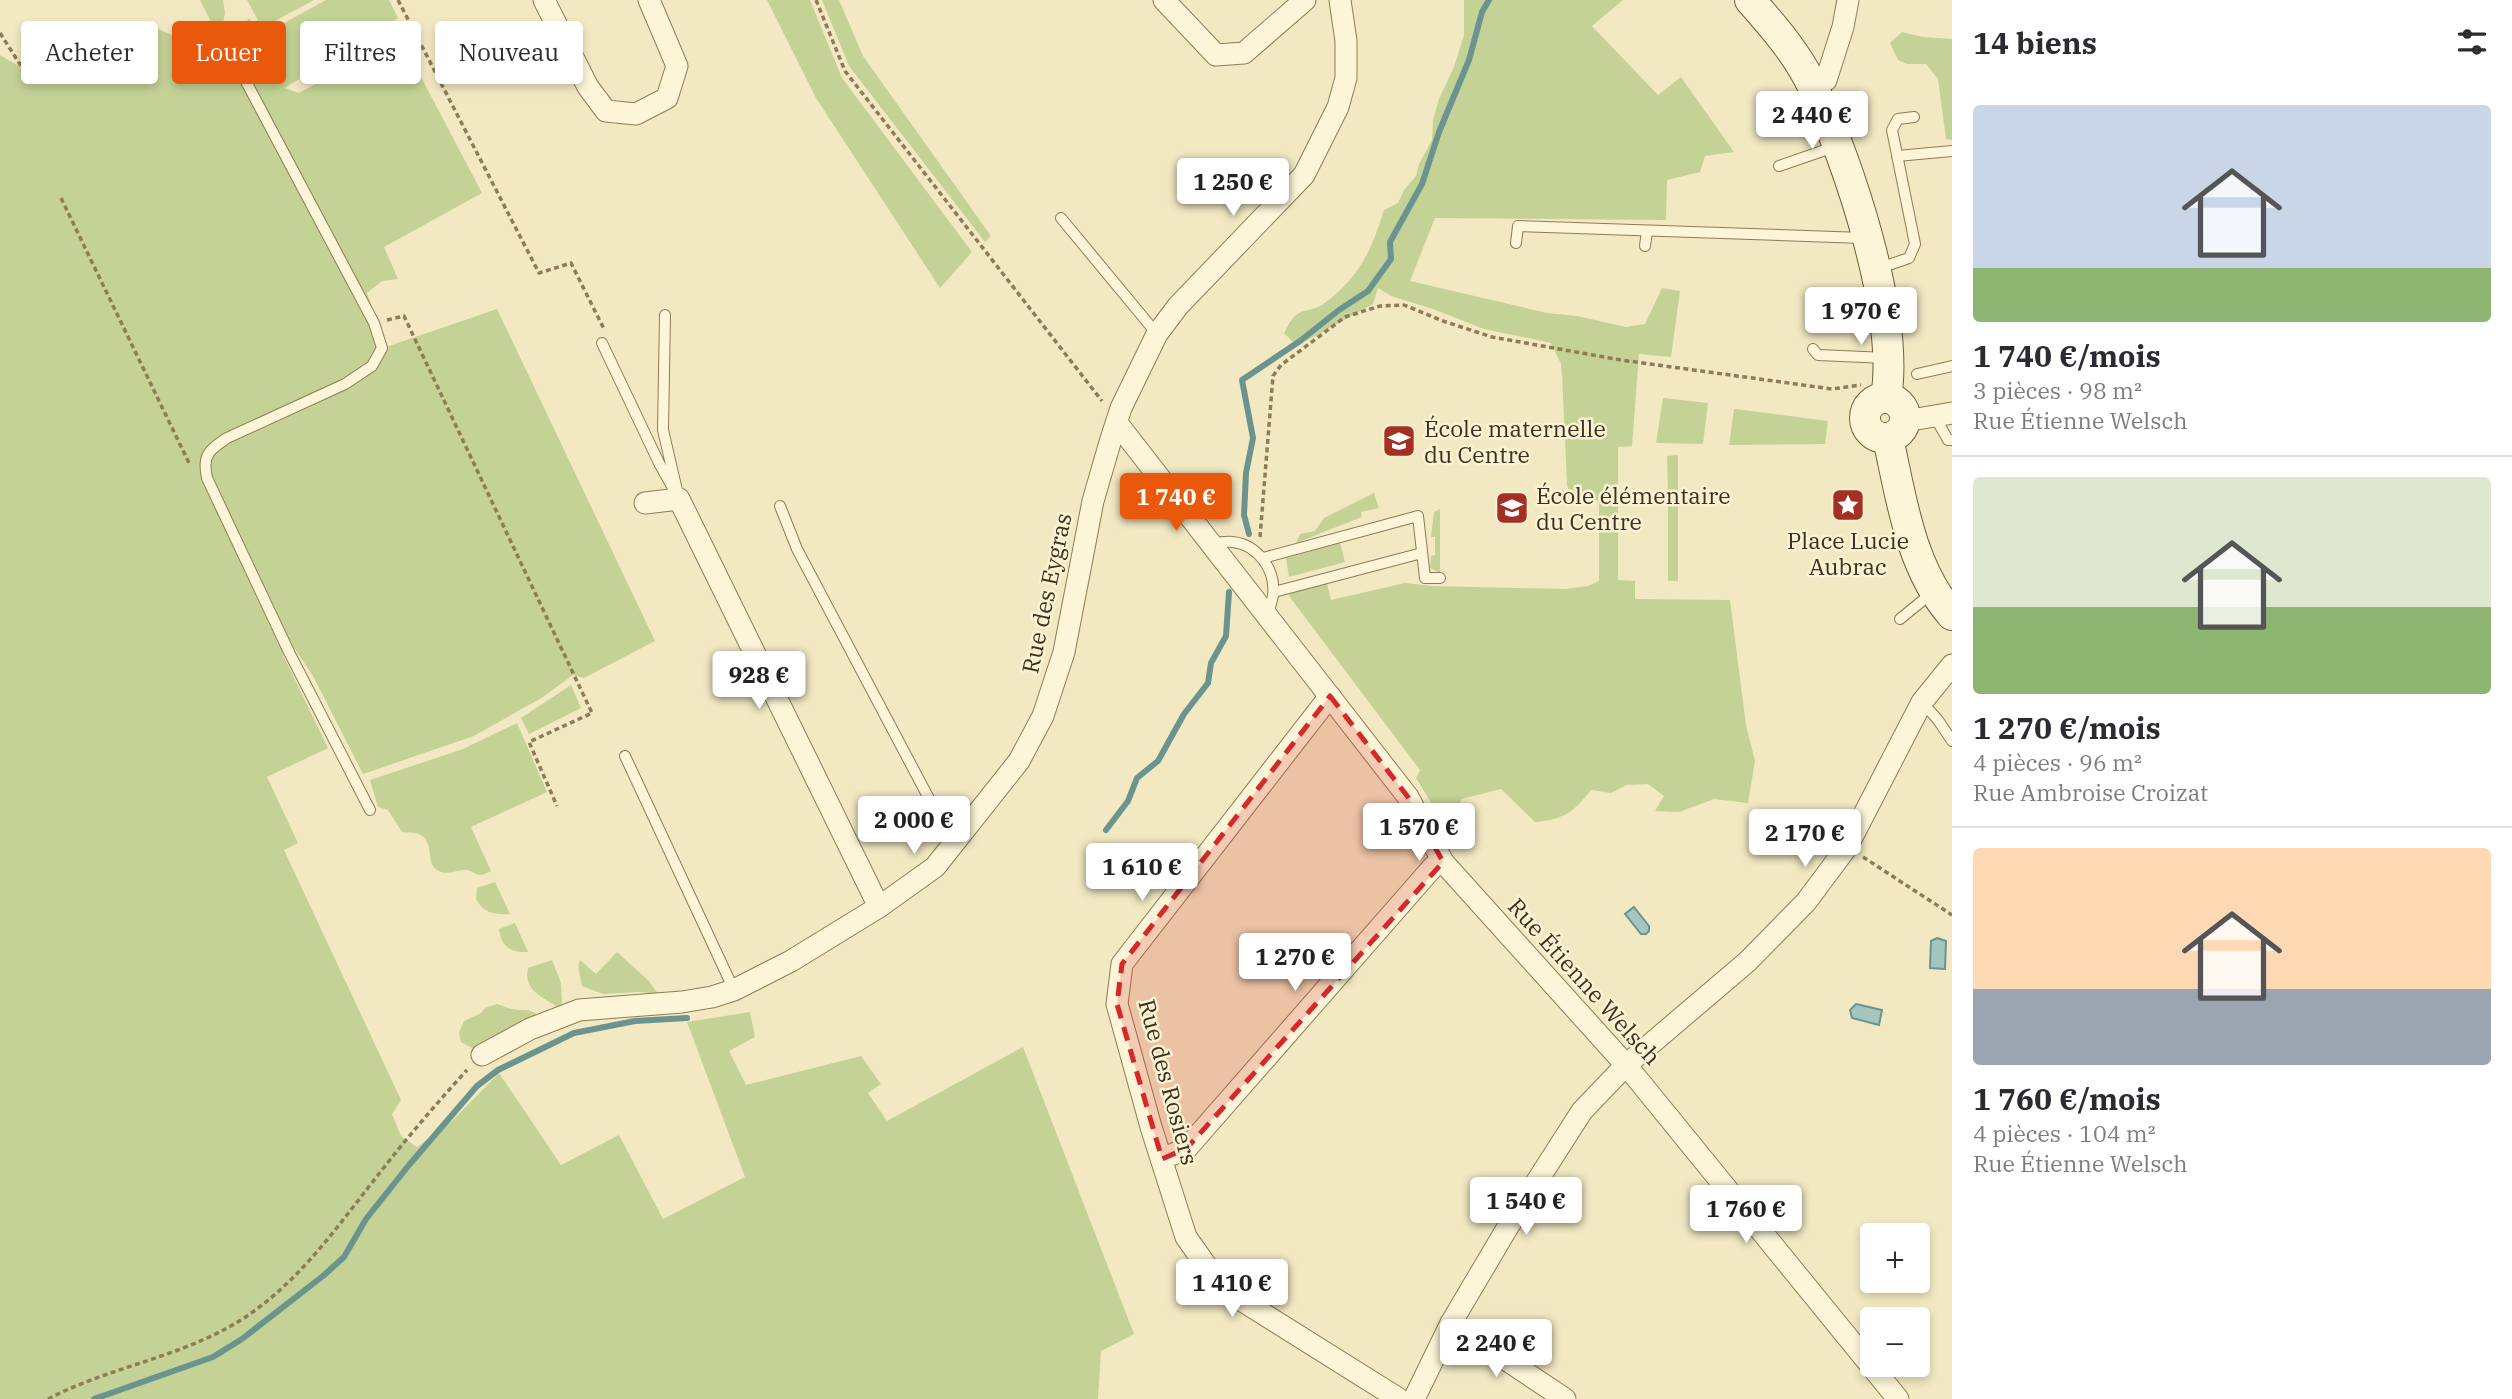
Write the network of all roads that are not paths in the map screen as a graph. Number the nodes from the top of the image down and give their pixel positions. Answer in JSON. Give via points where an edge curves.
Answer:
{"nodes":[{"id":1,"x":544,"y":0,"type":"edge"},
{"id":2,"x":649,"y":0,"type":"edge"},
{"id":3,"x":1164,"y":0,"type":"edge"},
{"id":4,"x":1305,"y":0,"type":"edge"},
{"id":5,"x":1340,"y":0,"type":"edge"},
{"id":6,"x":1750,"y":0,"type":"edge"},
{"id":7,"x":1848,"y":0,"type":"edge"},
{"id":8,"x":247,"y":84,"type":"edge"},
{"id":9,"x":1813,"y":86,"type":"junction"},
{"id":10,"x":1914,"y":117,"type":"dead end"},
{"id":11,"x":1837,"y":146,"type":"junction"},
{"id":12,"x":1952,"y":151,"type":"edge"},
{"id":13,"x":1897,"y":156,"type":"junction"},
{"id":14,"x":1779,"y":166,"type":"dead end"},
{"id":15,"x":1061,"y":218,"type":"dead end"},
{"id":16,"x":1647,"y":232,"type":"junction"},
{"id":17,"x":1866,"y":239,"type":"junction"},
{"id":18,"x":1516,"y":243,"type":"dead end"},
{"id":19,"x":1645,"y":246,"type":"dead end"},
{"id":20,"x":1875,"y":270,"type":"junction"},
{"id":21,"x":665,"y":315,"type":"dead end"},
{"id":22,"x":1157,"y":334,"type":"junction"},
{"id":23,"x":602,"y":343,"type":"dead end"},
{"id":24,"x":1813,"y":349,"type":"dead end"},
{"id":25,"x":1952,"y":366,"type":"edge"},
{"id":26,"x":1917,"y":374,"type":"dead end"},
{"id":27,"x":1880,"y":379,"type":"junction"},
{"id":28,"x":1943,"y":415,"type":"edge"},
{"id":29,"x":1117,"y":423,"type":"junction"},
{"id":30,"x":1896,"y":429,"type":"junction"},
{"id":31,"x":1952,"y":440,"type":"edge"},
{"id":32,"x":679,"y":499,"type":"junction"},
{"id":33,"x":645,"y":503,"type":"dead end"},
{"id":34,"x":780,"y":506,"type":"dead end"},
{"id":35,"x":1210,"y":544,"type":"junction"},
{"id":36,"x":1422,"y":553,"type":"junction"},
{"id":37,"x":1263,"y":558,"type":"junction"},
{"id":38,"x":1440,"y":578,"type":"dead end"},
{"id":39,"x":1273,"y":592,"type":"junction"},
{"id":40,"x":1943,"y":597,"type":"edge"},
{"id":41,"x":1268,"y":617,"type":"junction"},
{"id":42,"x":1900,"y":619,"type":"dead end"},
{"id":43,"x":1952,"y":665,"type":"edge"},
{"id":44,"x":1330,"y":696,"type":"junction"},
{"id":45,"x":1922,"y":702,"type":"junction"},
{"id":46,"x":1952,"y":741,"type":"edge"},
{"id":47,"x":625,"y":756,"type":"dead end"},
{"id":48,"x":370,"y":810,"type":"dead end"},
{"id":49,"x":953,"y":844,"type":"junction"},
{"id":50,"x":1443,"y":862,"type":"junction"},
{"id":51,"x":879,"y":907,"type":"junction"},
{"id":52,"x":734,"y":990,"type":"junction"},
{"id":53,"x":482,"y":1055,"type":"road end"},
{"id":54,"x":1626,"y":1065,"type":"junction"},
{"id":55,"x":1162,"y":1159,"type":"junction"},
{"id":56,"x":1451,"y":1323,"type":"junction"},
{"id":57,"x":1399,"y":1399,"type":"edge"},
{"id":58,"x":1414,"y":1399,"type":"edge"},
{"id":59,"x":1565,"y":1399,"type":"edge"},
{"id":60,"x":1898,"y":1399,"type":"edge"}],
"edges":[{"from":1,"to":2,"type":"street","via":[[588,88],[606,111],[636,114],[667,98],[677,66]]},
{"from":3,"to":4,"type":"street","via":[[1216,55],[1244,53]]},
{"from":5,"to":22,"type":"street","name":"Rue des Eygras","via":[[1346,78],[1338,107],[1304,175],[1178,306]]},
{"from":6,"to":9,"type":"street","via":[[1782,37]]},
{"from":7,"to":9,"type":"street","via":[[1826,80]]},
{"from":8,"to":48,"type":"lane","via":[[374,323],[382,348],[372,366],[345,384],[227,438],[211,449],[204,463],[289,652]]},
{"from":9,"to":11,"type":"street"},
{"from":10,"to":13,"type":"lane","via":[[1898,119],[1892,130]]},
{"from":11,"to":14,"type":"lane"},
{"from":11,"to":17,"type":"street"},
{"from":12,"to":13,"type":"lane"},
{"from":13,"to":20,"type":"lane","via":[[1915,244],[1909,258]]},
{"from":15,"to":22,"type":"lane"},
{"from":16,"to":17,"type":"lane"},
{"from":16,"to":18,"type":"lane","via":[[1518,226]]},
{"from":16,"to":19,"type":"lane"},
{"from":17,"to":20,"type":"street"},
{"from":20,"to":27,"type":"street","via":[[1884,320]]},
{"from":21,"to":32,"type":"lane","via":[[663,430]]},
{"from":22,"to":29,"type":"street","name":"Rue des Eygras"},
{"from":23,"to":32,"type":"lane"},
{"from":24,"to":27,"type":"lane"},
{"from":25,"to":26,"type":"lane"},
{"from":27,"to":30,"type":"street","via":[[1866,421],[1871,432]]},
{"from":28,"to":30,"type":"street"},
{"from":28,"to":31,"type":"lane","via":[[1948,440]]},
{"from":29,"to":35,"type":"street","name":"Rue Étienne Welsch"},
{"from":29,"to":49,"type":"street","name":"Rue des Eygras","via":[[1093,501],[1064,652],[1043,716],[1020,761]]},
{"from":30,"to":40,"type":"street","via":[[1905,514],[1916,553]]},
{"from":32,"to":33,"type":"street"},
{"from":32,"to":51,"type":"street"},
{"from":34,"to":49,"type":"lane","via":[[797,549]]},
{"from":35,"to":37,"type":"lane","via":[[1234,542]]},
{"from":35,"to":41,"type":"street","name":"Rue Étienne Welsch"},
{"from":36,"to":37,"type":"lane","via":[[1418,516]]},
{"from":36,"to":38,"type":"lane","via":[[1425,578]]},
{"from":36,"to":39,"type":"lane"},
{"from":37,"to":39,"type":"lane"},
{"from":39,"to":41,"type":"lane"},
{"from":40,"to":42,"type":"lane"},
{"from":41,"to":44,"type":"street","name":"Rue Étienne Welsch"},
{"from":43,"to":45,"type":"street"},
{"from":44,"to":50,"type":"street","name":"Rue Étienne Welsch","via":[[1408,796]]},
{"from":44,"to":55,"type":"street","name":"Rue des Rosiers","via":[[1122,964],[1117,1004]]},
{"from":45,"to":46,"type":"lane"},
{"from":45,"to":54,"type":"street","via":[[1847,847],[1806,902],[1747,962]]},
{"from":47,"to":52,"type":"lane"},
{"from":49,"to":51,"type":"street","name":"Rue des Eygras","via":[[935,867]]},
{"from":50,"to":54,"type":"street","name":"Rue Étienne Welsch"},
{"from":50,"to":55,"type":"street","via":[[1433,867],[1187,1149]]},
{"from":51,"to":52,"type":"street","name":"Rue des Eygras"},
{"from":52,"to":53,"type":"street","name":"Rue des Eygras","via":[[682,1002],[579,1010]]},
{"from":54,"to":56,"type":"street","via":[[1581,1111]]},
{"from":54,"to":60,"type":"street","name":"Rue Étienne Welsch"},
{"from":55,"to":57,"type":"street","name":"Rue des Rosiers","via":[[1186,1237],[1222,1288]]},
{"from":56,"to":58,"type":"street"},
{"from":56,"to":59,"type":"street"}]}
